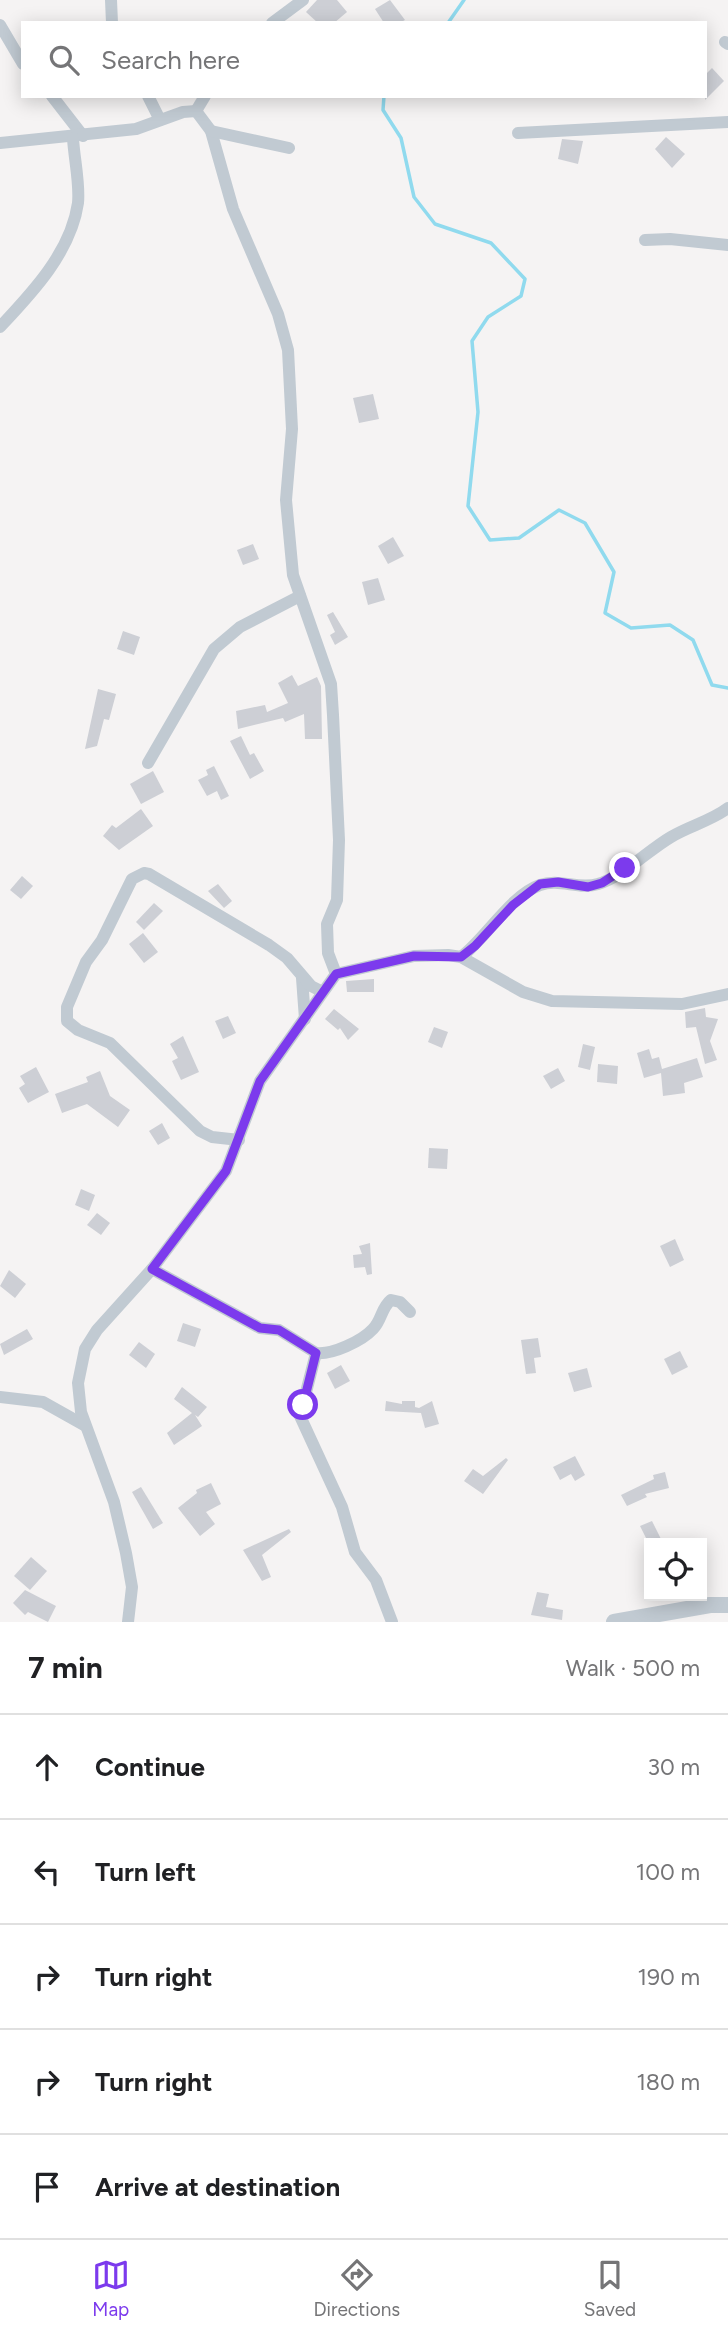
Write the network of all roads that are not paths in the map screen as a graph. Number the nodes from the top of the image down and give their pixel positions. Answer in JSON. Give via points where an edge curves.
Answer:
{"nodes":[{"id":1,"x":111,"y":0,"type":"edge"},
{"id":2,"x":303,"y":0,"type":"edge"},
{"id":3,"x":112,"y":21,"type":"edge"},
{"id":4,"x":275,"y":21,"type":"edge"},
{"id":5,"x":0,"y":25,"type":"edge"},
{"id":6,"x":21,"y":61,"type":"edge"},
{"id":7,"x":53,"y":98,"type":"edge"},
{"id":8,"x":149,"y":98,"type":"edge"},
{"id":9,"x":204,"y":98,"type":"edge"},
{"id":10,"x":196,"y":111,"type":"junction"},
{"id":11,"x":160,"y":120,"type":"junction"},
{"id":12,"x":728,"y":122,"type":"edge"},
{"id":13,"x":211,"y":131,"type":"junction"},
{"id":14,"x":518,"y":133,"type":"dead end"},
{"id":15,"x":78,"y":137,"type":"junction"},
{"id":16,"x":0,"y":143,"type":"edge"},
{"id":17,"x":289,"y":148,"type":"dead end"},
{"id":18,"x":645,"y":240,"type":"dead end"},
{"id":19,"x":728,"y":245,"type":"edge"},
{"id":20,"x":0,"y":327,"type":"edge"},
{"id":21,"x":300,"y":597,"type":"junction"},
{"id":22,"x":148,"y":763,"type":"dead end"},
{"id":23,"x":728,"y":808,"type":"edge"},
{"id":24,"x":461,"y":957,"type":"junction"},
{"id":25,"x":336,"y":974,"type":"junction"},
{"id":26,"x":302,"y":978,"type":"junction"},
{"id":27,"x":321,"y":991,"type":"junction"},
{"id":28,"x":728,"y":994,"type":"edge"},
{"id":29,"x":304,"y":1019,"type":"junction"},
{"id":30,"x":239,"y":1140,"type":"junction"},
{"id":31,"x":152,"y":1269,"type":"junction"},
{"id":32,"x":410,"y":1312,"type":"dead end"},
{"id":33,"x":316,"y":1353,"type":"junction"},
{"id":34,"x":0,"y":1397,"type":"edge"},
{"id":35,"x":84,"y":1425,"type":"junction"},
{"id":36,"x":728,"y":1605,"type":"edge"},
{"id":37,"x":128,"y":1622,"type":"edge"},
{"id":38,"x":392,"y":1622,"type":"edge"},
{"id":39,"x":614,"y":1622,"type":"edge"}],
"edges":[{"from":1,"to":3,"type":"street"},
{"from":2,"to":4,"type":"street"},
{"from":5,"to":6,"type":"street"},
{"from":7,"to":15,"type":"street"},
{"from":8,"to":11,"type":"street"},
{"from":9,"to":10,"type":"street"},
{"from":10,"to":11,"type":"street"},
{"from":10,"to":13,"type":"street"},
{"from":11,"to":15,"type":"street","via":[[136,129]]},
{"from":12,"to":14,"type":"street"},
{"from":13,"to":17,"type":"street"},
{"from":13,"to":21,"type":"street","via":[[233,209],[278,314],[288,350],[292,429],[286,500],[293,575]]},
{"from":15,"to":16,"type":"street"},
{"from":15,"to":20,"type":"street","via":[[74,220],[55,261]]},
{"from":18,"to":19,"type":"street"},
{"from":21,"to":22,"type":"street","via":[[240,627],[214,649]]},
{"from":21,"to":25,"type":"street","via":[[331,684],[339,840],[337,900],[327,924],[328,953]]},
{"from":23,"to":24,"type":"street","via":[[669,838],[602,883],[588,887],[540,884]]},
{"from":24,"to":25,"type":"street","via":[[414,956]]},
{"from":24,"to":28,"type":"street","via":[[523,992],[552,1001],[682,1004]]},
{"from":25,"to":27,"type":"street"},
{"from":26,"to":27,"type":"street"},
{"from":26,"to":29,"type":"street"},
{"from":26,"to":30,"type":"street","via":[[287,958],[269,945],[144,873],[132,879],[67,1007],[67,1021],[110,1043],[200,1131]]},
{"from":27,"to":29,"type":"street"},
{"from":29,"to":30,"type":"street","via":[[260,1081]]},
{"from":30,"to":31,"type":"street","via":[[226,1171]]},
{"from":31,"to":33,"type":"street","via":[[260,1328],[279,1330]]},
{"from":31,"to":35,"type":"street","via":[[85,1349],[78,1383]]},
{"from":32,"to":33,"type":"street","via":[[391,1300],[373,1330],[333,1351]]},
{"from":33,"to":38,"type":"street","via":[[300,1416],[342,1507],[355,1552],[376,1580]]},
{"from":34,"to":35,"type":"street","via":[[43,1402]]},
{"from":35,"to":37,"type":"street","via":[[106,1479],[125,1553],[132,1587]]},
{"from":36,"to":39,"type":"street"}]}
